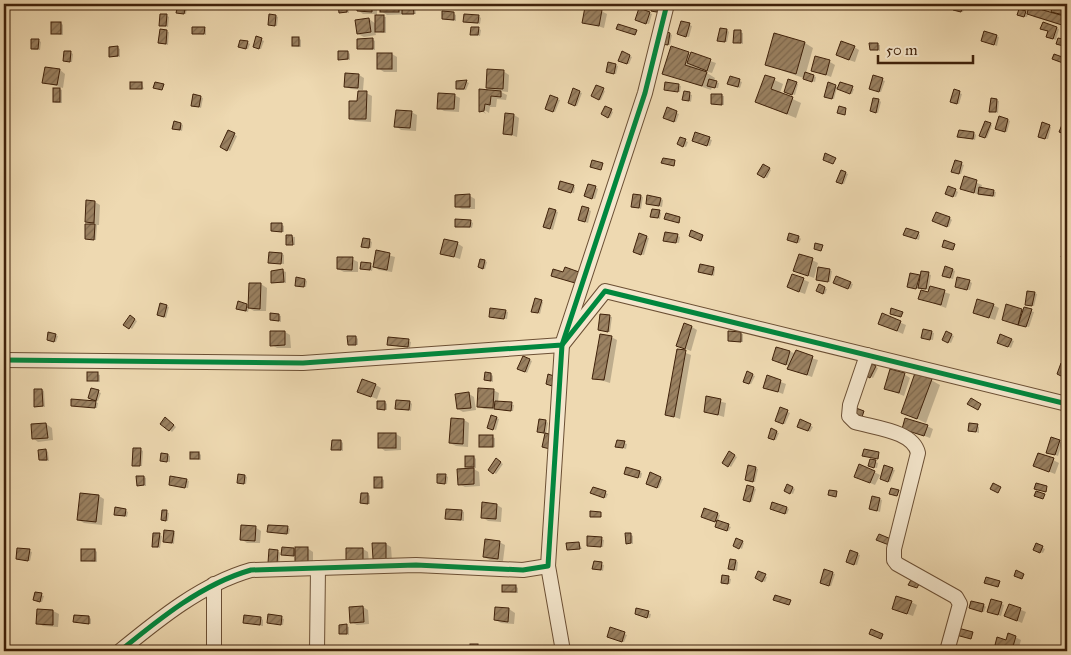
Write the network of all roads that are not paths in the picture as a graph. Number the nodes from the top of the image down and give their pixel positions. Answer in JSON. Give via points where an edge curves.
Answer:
{"nodes":[{"id":1,"x":668,"y":4,"type":"edge"},
{"id":2,"x":562,"y":345,"type":"junction"},
{"id":3,"x":868,"y":355,"type":"junction"},
{"id":4,"x":4,"y":360,"type":"edge"},
{"id":5,"x":1067,"y":404,"type":"edge"},
{"id":6,"x":548,"y":566,"type":"junction"},
{"id":7,"x":318,"y":568,"type":"junction"},
{"id":8,"x":214,"y":584,"type":"junction"},
{"id":9,"x":120,"y":651,"type":"edge"},
{"id":10,"x":214,"y":651,"type":"edge"},
{"id":11,"x":317,"y":651,"type":"edge"},
{"id":12,"x":563,"y":651,"type":"edge"},
{"id":13,"x":947,"y":651,"type":"edge"}],
"edges":[{"from":1,"to":2,"type":"street","via":[[645,93]]},
{"from":2,"to":3,"type":"street","via":[[605,292]]},
{"from":2,"to":4,"type":"street","via":[[302,363]]},
{"from":2,"to":6,"type":"street"},
{"from":3,"to":5,"type":"street"},
{"from":3,"to":13,"type":"street","via":[[849,416],[855,422],[908,438],[916,444],[918,453],[894,560],[956,597],[960,604]]},
{"from":6,"to":7,"type":"street","via":[[523,570],[416,565]]},
{"from":6,"to":12,"type":"street"},
{"from":7,"to":8,"type":"street","via":[[251,570]]},
{"from":7,"to":11,"type":"street"},
{"from":8,"to":9,"type":"street"},
{"from":8,"to":10,"type":"street"}]}
